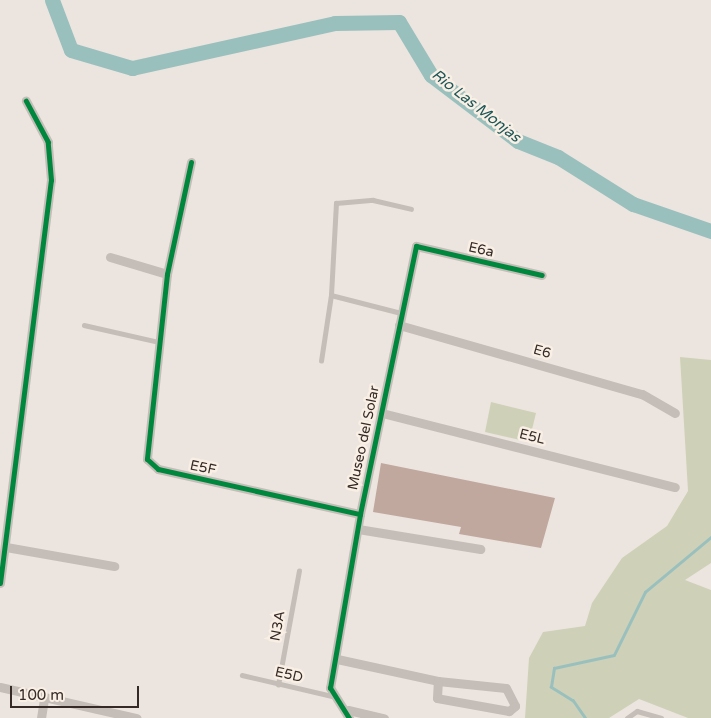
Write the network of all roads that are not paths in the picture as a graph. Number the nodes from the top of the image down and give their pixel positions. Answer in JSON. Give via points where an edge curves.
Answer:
{"nodes":[{"id":1,"x":26,"y":101,"type":"dead end"},
{"id":2,"x":191,"y":162,"type":"dead end"},
{"id":3,"x":411,"y":209,"type":"dead end"},
{"id":4,"x":416,"y":246,"type":"joint"},
{"id":5,"x":110,"y":257,"type":"dead end"},
{"id":6,"x":166,"y":274,"type":"junction"},
{"id":7,"x":542,"y":275,"type":"dead end"},
{"id":8,"x":332,"y":295,"type":"junction"},
{"id":9,"x":401,"y":313,"type":"junction"},
{"id":10,"x":84,"y":325,"type":"dead end"},
{"id":11,"x":399,"y":325,"type":"junction"},
{"id":12,"x":160,"y":343,"type":"junction"},
{"id":13,"x":321,"y":362,"type":"dead end"},
{"id":14,"x":382,"y":413,"type":"junction"},
{"id":15,"x":675,"y":413,"type":"dead end"},
{"id":16,"x":675,"y":487,"type":"dead end"},
{"id":17,"x":360,"y":514,"type":"junction"},
{"id":18,"x":358,"y":528,"type":"junction"},
{"id":19,"x":6,"y":548,"type":"junction"},
{"id":20,"x":480,"y":549,"type":"dead end"},
{"id":21,"x":114,"y":566,"type":"dead end"},
{"id":22,"x":298,"y":571,"type":"dead end"},
{"id":23,"x":0,"y":583,"type":"edge"},
{"id":24,"x":337,"y":659,"type":"junction"},
{"id":25,"x":242,"y":675,"type":"dead end"},
{"id":26,"x":438,"y":681,"type":"junction"},
{"id":27,"x":278,"y":685,"type":"junction"},
{"id":28,"x":0,"y":687,"type":"edge"},
{"id":29,"x":332,"y":696,"type":"junction"},
{"id":30,"x":44,"y":700,"type":"junction"},
{"id":31,"x":348,"y":714,"type":"edge"},
{"id":32,"x":103,"y":715,"type":"edge"},
{"id":33,"x":41,"y":718,"type":"edge"},
{"id":34,"x":137,"y":718,"type":"edge"},
{"id":35,"x":384,"y":718,"type":"edge"},
{"id":36,"x":627,"y":718,"type":"edge"},
{"id":37,"x":661,"y":718,"type":"edge"}],
"edges":[{"from":1,"to":19,"type":"street","via":[[44,131],[52,167]]},
{"from":2,"to":6,"type":"street","name":"E5F"},
{"from":3,"to":8,"type":"lane","via":[[372,200],[336,203]]},
{"from":4,"to":7,"type":"street","name":"E6a"},
{"from":4,"to":9,"type":"street","name":"Museo del Solar"},
{"from":5,"to":6,"type":"street"},
{"from":6,"to":12,"type":"street","name":"E5F"},
{"from":8,"to":9,"type":"lane"},
{"from":8,"to":13,"type":"lane"},
{"from":9,"to":11,"type":"street","name":"Museo del Solar"},
{"from":10,"to":12,"type":"lane"},
{"from":11,"to":14,"type":"street","name":"Museo del Solar"},
{"from":11,"to":15,"type":"street","name":"E6","via":[[642,394]]},
{"from":12,"to":17,"type":"street","name":"E5F","via":[[146,454],[153,467]]},
{"from":14,"to":16,"type":"street","name":"E5L"},
{"from":14,"to":17,"type":"street","name":"Museo del Solar"},
{"from":17,"to":18,"type":"street","name":"Museo del Solar"},
{"from":18,"to":20,"type":"street"},
{"from":18,"to":24,"type":"street","name":"Museo del Solar"},
{"from":19,"to":21,"type":"street"},
{"from":19,"to":23,"type":"street"},
{"from":22,"to":27,"type":"lane","name":"N3A"},
{"from":24,"to":26,"type":"street"},
{"from":24,"to":29,"type":"street","name":"Museo del Solar"},
{"from":25,"to":27,"type":"lane","name":"E5D"},
{"from":26,"to":26,"type":"street","via":[[437,698],[509,711],[515,706],[506,688]]},
{"from":27,"to":29,"type":"lane","name":"E5D"},
{"from":28,"to":30,"type":"street"},
{"from":29,"to":31,"type":"street"},
{"from":30,"to":32,"type":"street"},
{"from":30,"to":33,"type":"street"},
{"from":31,"to":35,"type":"street"},
{"from":32,"to":34,"type":"street"},
{"from":36,"to":37,"type":"lane","via":[[637,711]]}]}
